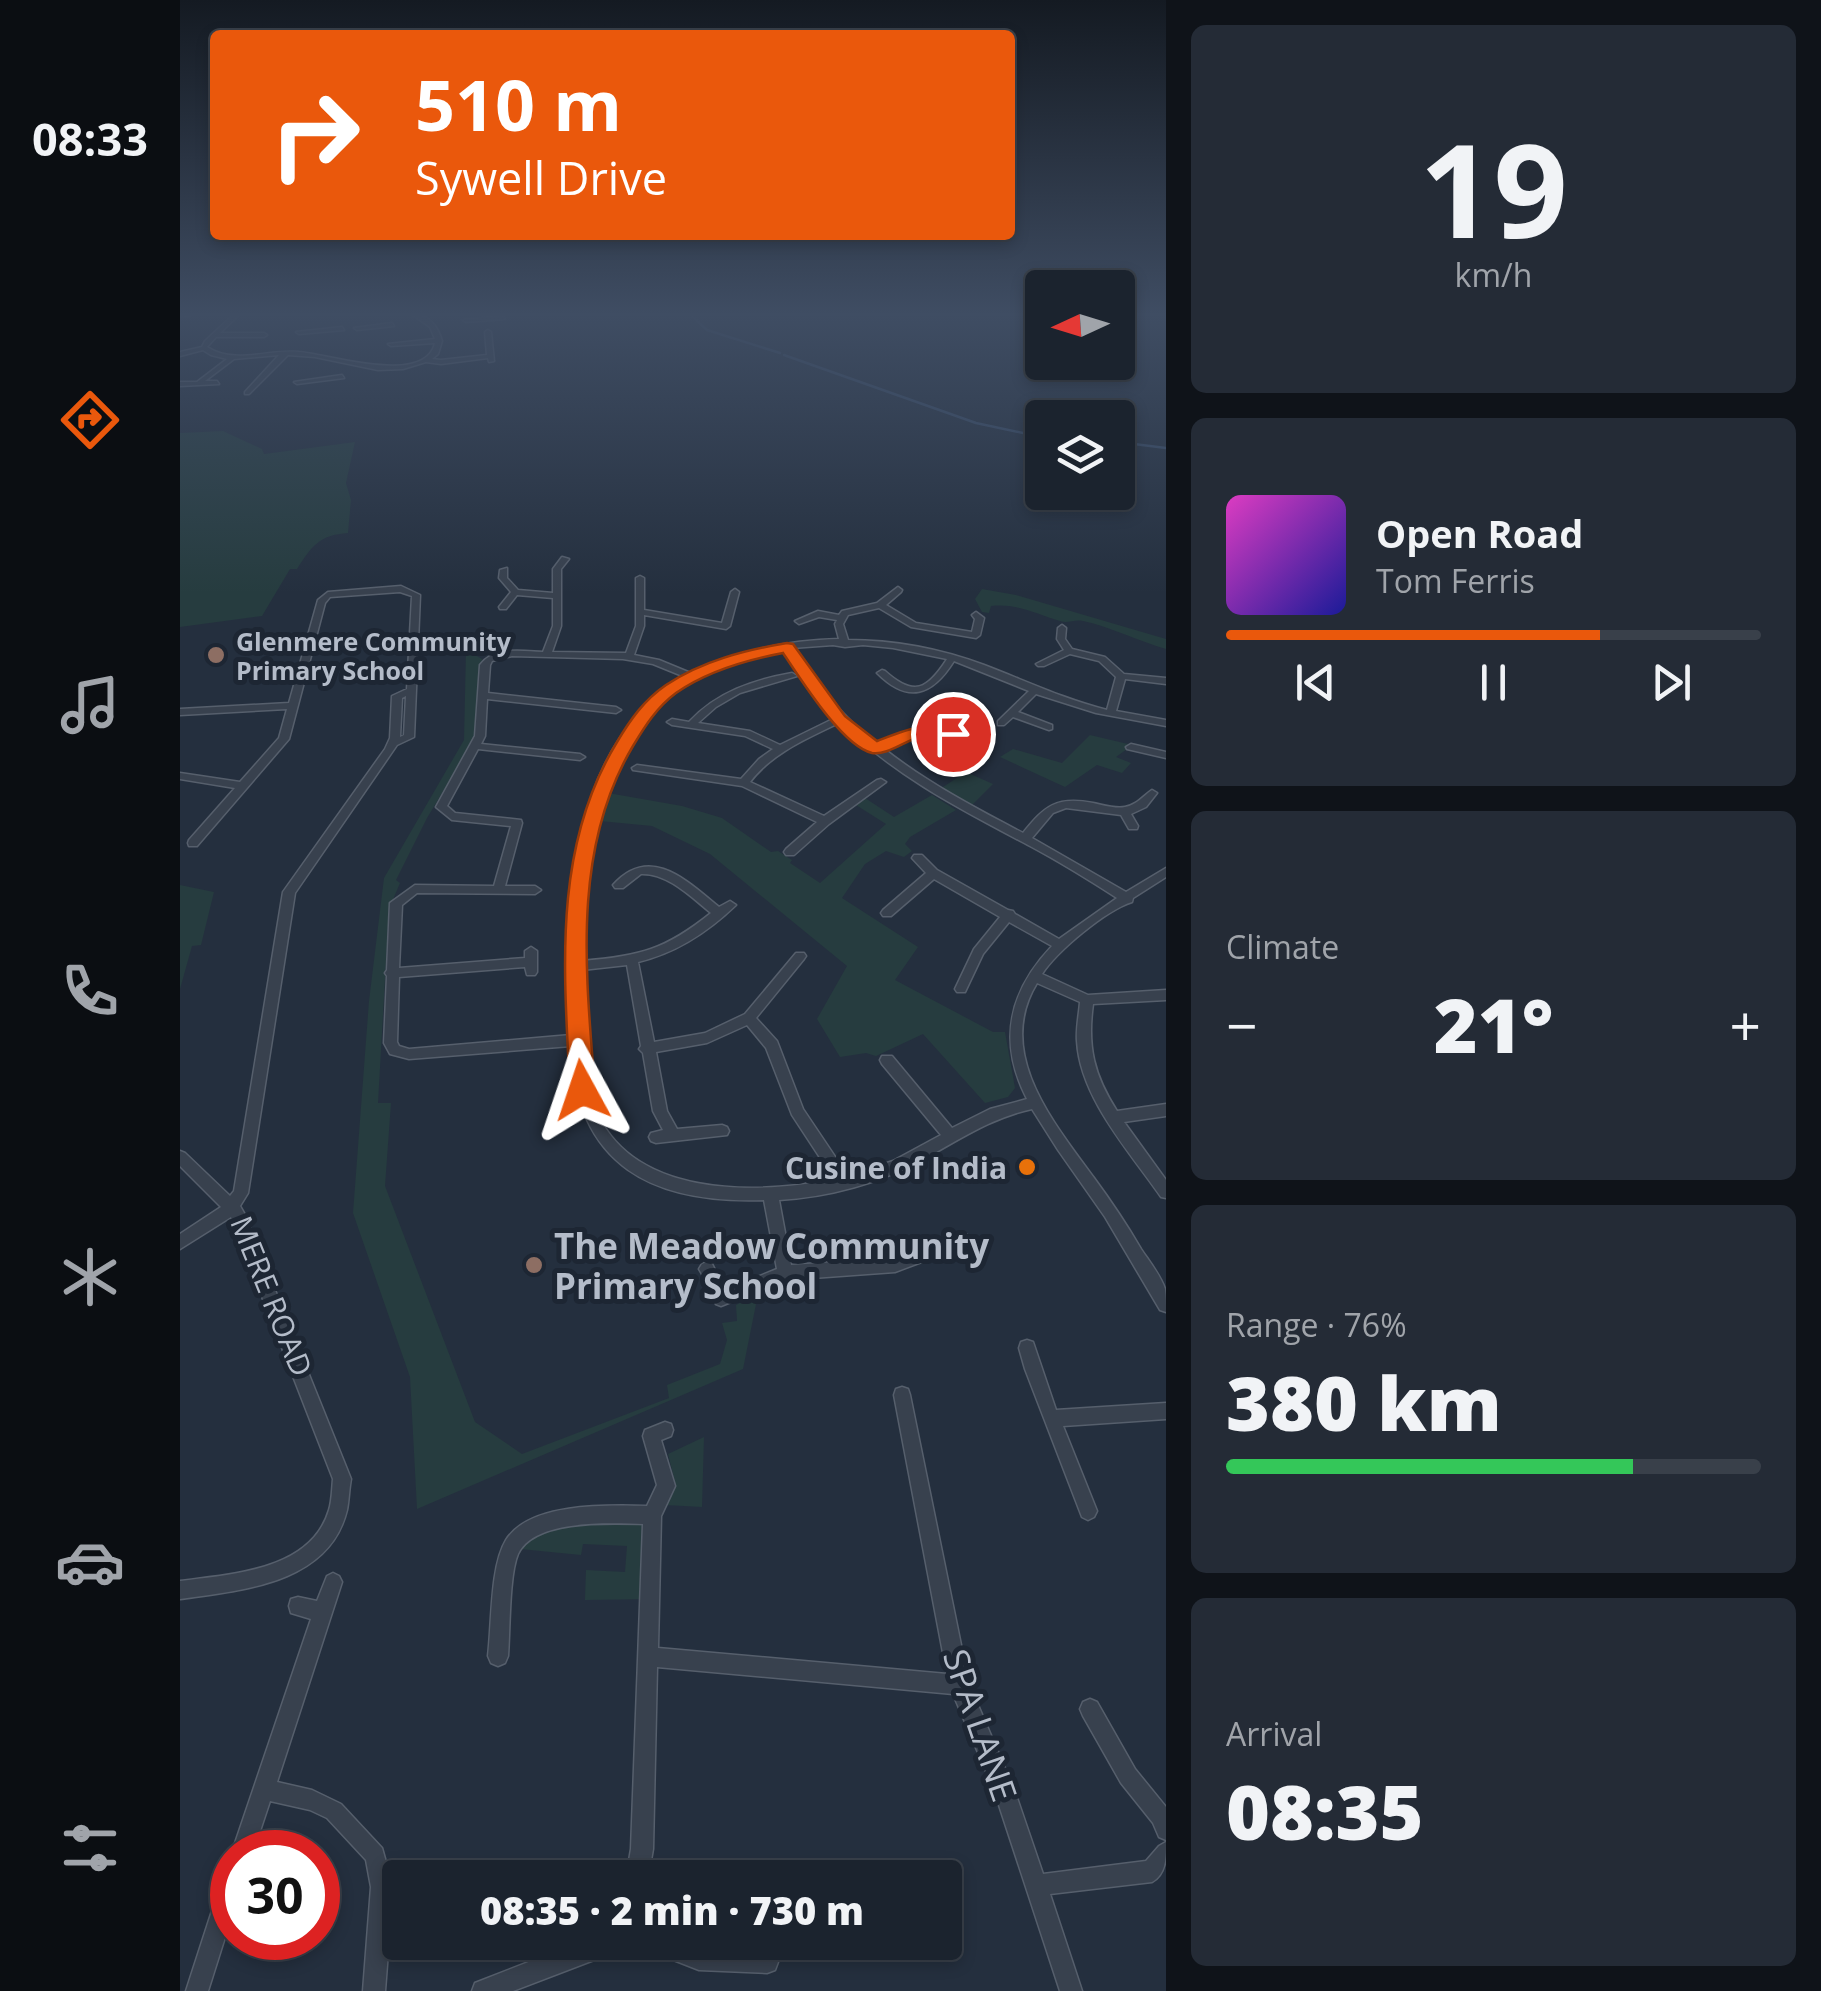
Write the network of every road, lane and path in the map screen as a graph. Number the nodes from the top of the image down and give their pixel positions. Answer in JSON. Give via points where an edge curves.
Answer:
{"nodes":[{"id":1,"x":565,"y":559,"type":"dead end"},
{"id":2,"x":504,"y":570,"type":"dead end"},
{"id":3,"x":640,"y":578,"type":"dead end"},
{"id":4,"x":900,"y":588,"type":"dead end"},
{"id":5,"x":514,"y":592,"type":"junction"},
{"id":6,"x":735,"y":592,"type":"dead end"},
{"id":7,"x":554,"y":596,"type":"junction"},
{"id":8,"x":880,"y":605,"type":"junction"},
{"id":9,"x":503,"y":606,"type":"dead end"},
{"id":10,"x":640,"y":612,"type":"junction"},
{"id":11,"x":981,"y":616,"type":"dead end"},
{"id":12,"x":840,"y":618,"type":"junction"},
{"id":13,"x":799,"y":622,"type":"dead end"},
{"id":14,"x":1061,"y":626,"type":"dead end"},
{"id":15,"x":844,"y":644,"type":"junction"},
{"id":16,"x":787,"y":648,"type":"junction"},
{"id":17,"x":1069,"y":651,"type":"junction"},
{"id":18,"x":630,"y":654,"type":"junction"},
{"id":19,"x":546,"y":655,"type":"junction"},
{"id":20,"x":952,"y":658,"type":"junction"},
{"id":21,"x":1060,"y":665,"type":"dead end"},
{"id":22,"x":880,"y":671,"type":"dead end"},
{"id":23,"x":692,"y":676,"type":"junction"},
{"id":24,"x":792,"y":676,"type":"dead end"},
{"id":25,"x":1121,"y":676,"type":"junction"},
{"id":26,"x":1166,"y":682,"type":"edge"},
{"id":27,"x":1036,"y":690,"type":"junction"},
{"id":28,"x":485,"y":696,"type":"junction"},
{"id":29,"x":294,"y":706,"type":"junction"},
{"id":30,"x":616,"y":710,"type":"dead end"},
{"id":31,"x":180,"y":712,"type":"edge"},
{"id":32,"x":1111,"y":713,"type":"junction"},
{"id":33,"x":1013,"y":714,"type":"junction"},
{"id":34,"x":838,"y":720,"type":"junction"},
{"id":35,"x":672,"y":722,"type":"dead end"},
{"id":36,"x":1002,"y":723,"type":"dead end"},
{"id":37,"x":1166,"y":723,"type":"edge"},
{"id":38,"x":692,"y":724,"type":"junction"},
{"id":39,"x":1048,"y":727,"type":"dead end"},
{"id":40,"x":475,"y":746,"type":"junction"},
{"id":41,"x":1131,"y":747,"type":"dead end"},
{"id":42,"x":780,"y":748,"type":"junction"},
{"id":43,"x":875,"y":748,"type":"junction"},
{"id":44,"x":981,"y":748,"type":"dead end"},
{"id":45,"x":1166,"y":755,"type":"edge"},
{"id":46,"x":580,"y":757,"type":"dead end"},
{"id":47,"x":637,"y":768,"type":"dead end"},
{"id":48,"x":180,"y":776,"type":"edge"},
{"id":49,"x":881,"y":780,"type":"dead end"},
{"id":50,"x":744,"y":783,"type":"junction"},
{"id":51,"x":242,"y":786,"type":"junction"},
{"id":52,"x":1154,"y":790,"type":"edge"},
{"id":53,"x":1126,"y":812,"type":"junction"},
{"id":54,"x":825,"y":822,"type":"junction"},
{"id":55,"x":1133,"y":826,"type":"dead end"},
{"id":56,"x":1024,"y":838,"type":"junction"},
{"id":57,"x":193,"y":843,"type":"dead end"},
{"id":58,"x":790,"y":852,"type":"dead end"},
{"id":59,"x":918,"y":858,"type":"dead end"},
{"id":60,"x":933,"y":872,"type":"junction"},
{"id":61,"x":1166,"y":872,"type":"edge"},
{"id":62,"x":620,"y":885,"type":"dead end"},
{"id":63,"x":498,"y":890,"type":"junction"},
{"id":64,"x":535,"y":890,"type":"dead end"},
{"id":65,"x":1128,"y":898,"type":"junction"},
{"id":66,"x":887,"y":913,"type":"dead end"},
{"id":67,"x":1009,"y":914,"type":"junction"},
{"id":68,"x":1061,"y":946,"type":"junction"},
{"id":69,"x":800,"y":956,"type":"dead end"},
{"id":70,"x":531,"y":961,"type":"dead end"},
{"id":71,"x":632,"y":961,"type":"junction"},
{"id":72,"x":574,"y":966,"type":"junction"},
{"id":73,"x":392,"y":973,"type":"junction"},
{"id":74,"x":1034,"y":976,"type":"junction"},
{"id":75,"x":961,"y":990,"type":"dead end"},
{"id":76,"x":1166,"y":995,"type":"edge"},
{"id":77,"x":1086,"y":1000,"type":"junction"},
{"id":78,"x":749,"y":1018,"type":"junction"},
{"id":79,"x":578,"y":1040,"type":"junction"},
{"id":80,"x":646,"y":1049,"type":"junction"},
{"id":81,"x":887,"y":1060,"type":"dead end"},
{"id":82,"x":1034,"y":1103,"type":"junction"},
{"id":83,"x":1166,"y":1110,"type":"edge"},
{"id":84,"x":1115,"y":1116,"type":"junction"},
{"id":85,"x":722,"y":1131,"type":"dead end"},
{"id":86,"x":672,"y":1134,"type":"junction"},
{"id":87,"x":948,"y":1135,"type":"junction"},
{"id":88,"x":656,"y":1138,"type":"dead end"},
{"id":89,"x":180,"y":1157,"type":"edge"},
{"id":90,"x":844,"y":1183,"type":"junction"},
{"id":91,"x":1166,"y":1191,"type":"edge"},
{"id":92,"x":770,"y":1192,"type":"junction"},
{"id":93,"x":233,"y":1208,"type":"junction"},
{"id":94,"x":962,"y":1240,"type":"dead end"},
{"id":95,"x":180,"y":1242,"type":"edge"},
{"id":96,"x":707,"y":1269,"type":"dead end"},
{"id":97,"x":785,"y":1273,"type":"junction"},
{"id":98,"x":1166,"y":1305,"type":"edge"},
{"id":99,"x":1027,"y":1348,"type":"dead end"},
{"id":100,"x":902,"y":1395,"type":"dead end"},
{"id":101,"x":1166,"y":1411,"type":"edge"},
{"id":102,"x":1054,"y":1418,"type":"junction"},
{"id":103,"x":664,"y":1430,"type":"dead end"},
{"id":104,"x":1088,"y":1510,"type":"dead end"},
{"id":105,"x":652,"y":1515,"type":"junction"},
{"id":106,"x":333,"y":1582,"type":"dead end"},
{"id":107,"x":180,"y":1590,"type":"edge"},
{"id":108,"x":298,"y":1606,"type":"dead end"},
{"id":109,"x":323,"y":1612,"type":"junction"},
{"id":110,"x":494,"y":1646,"type":"dead end"},
{"id":111,"x":650,"y":1657,"type":"junction"},
{"id":112,"x":959,"y":1685,"type":"junction"},
{"id":113,"x":1090,"y":1709,"type":"dead end"},
{"id":114,"x":264,"y":1789,"type":"junction"},
{"id":115,"x":250,"y":1830,"type":"edge"},
{"id":116,"x":1166,"y":1830,"type":"edge"},
{"id":117,"x":1166,"y":1853,"type":"edge"},
{"id":118,"x":640,"y":1860,"type":"edge"},
{"id":119,"x":1038,"y":1884,"type":"junction"},
{"id":120,"x":210,"y":1949,"type":"edge"},
{"id":121,"x":565,"y":1960,"type":"edge"},
{"id":122,"x":699,"y":1960,"type":"edge"},
{"id":123,"x":767,"y":1962,"type":"dead end"},
{"id":124,"x":196,"y":1991,"type":"edge"},
{"id":125,"x":374,"y":1991,"type":"edge"},
{"id":126,"x":483,"y":1991,"type":"edge"},
{"id":127,"x":1071,"y":1991,"type":"edge"}],
"edges":[{"from":1,"to":7,"type":"street"},
{"from":2,"to":5,"type":"street"},
{"from":3,"to":10,"type":"street"},
{"from":4,"to":8,"type":"street"},
{"from":5,"to":7,"type":"street"},
{"from":5,"to":9,"type":"street"},
{"from":6,"to":10,"type":"street","via":[[725,629]]},
{"from":7,"to":19,"type":"street","via":[[558,626]]},
{"from":8,"to":11,"type":"street","via":[[926,629],[976,638]]},
{"from":8,"to":12,"type":"street","via":[[851,609]]},
{"from":10,"to":18,"type":"street"},
{"from":12,"to":13,"type":"street","via":[[817,611]]},
{"from":12,"to":15,"type":"street"},
{"from":14,"to":17,"type":"street"},
{"from":15,"to":16,"type":"street"},
{"from":15,"to":20,"type":"street"},
{"from":16,"to":23,"type":"street"},
{"from":16,"to":34,"type":"street"},
{"from":17,"to":21,"type":"street","via":[[1045,662]]},
{"from":17,"to":25,"type":"street","via":[[1102,659]]},
{"from":18,"to":19,"type":"street"},
{"from":18,"to":23,"type":"street"},
{"from":19,"to":28,"type":"street","via":[[513,652],[490,659]]},
{"from":20,"to":22,"type":"street","via":[[937,683],[924,689],[903,688]]},
{"from":20,"to":27,"type":"street"},
{"from":23,"to":72,"type":"street","via":[[642,716],[606,780],[576,894]]},
{"from":24,"to":38,"type":"street","via":[[736,692]]},
{"from":25,"to":26,"type":"street"},
{"from":25,"to":32,"type":"street"},
{"from":27,"to":32,"type":"street"},
{"from":27,"to":33,"type":"street"},
{"from":28,"to":30,"type":"street"},
{"from":28,"to":40,"type":"street"},
{"from":29,"to":31,"type":"street"},
{"from":29,"to":51,"type":"street","via":[[284,740]]},
{"from":29,"to":93,"type":"street","name":"MERE ROAD","via":[[328,595],[413,591],[411,691],[397,696],[392,743],[289,892],[244,1182]]},
{"from":32,"to":37,"type":"street"},
{"from":33,"to":36,"type":"street"},
{"from":33,"to":39,"type":"street"},
{"from":34,"to":42,"type":"street"},
{"from":34,"to":43,"type":"street"},
{"from":35,"to":38,"type":"street"},
{"from":38,"to":42,"type":"street","via":[[746,732]]},
{"from":40,"to":46,"type":"street"},
{"from":40,"to":63,"type":"street","via":[[442,811],[517,823]]},
{"from":41,"to":45,"type":"street"},
{"from":42,"to":50,"type":"street"},
{"from":43,"to":44,"type":"street","via":[[932,730]]},
{"from":43,"to":56,"type":"street","via":[[944,798]]},
{"from":47,"to":50,"type":"street"},
{"from":48,"to":51,"type":"street"},
{"from":49,"to":54,"type":"street"},
{"from":50,"to":54,"type":"street"},
{"from":51,"to":57,"type":"street"},
{"from":52,"to":53,"type":"street","via":[[1142,806]]},
{"from":53,"to":55,"type":"street"},
{"from":53,"to":56,"type":"street","via":[[1073,804],[1052,808]]},
{"from":54,"to":58,"type":"street"},
{"from":56,"to":65,"type":"street"},
{"from":59,"to":60,"type":"street"},
{"from":60,"to":66,"type":"street"},
{"from":60,"to":67,"type":"street"},
{"from":61,"to":65,"type":"street"},
{"from":62,"to":71,"type":"street","via":[[639,865],[724,909],[686,938]]},
{"from":63,"to":64,"type":"street"},
{"from":63,"to":73,"type":"street","via":[[415,889],[401,896]]},
{"from":65,"to":68,"type":"street"},
{"from":67,"to":68,"type":"street"},
{"from":67,"to":75,"type":"street","via":[[978,952]]},
{"from":68,"to":74,"type":"street"},
{"from":69,"to":78,"type":"street"},
{"from":70,"to":73,"type":"street"},
{"from":71,"to":72,"type":"street"},
{"from":71,"to":80,"type":"street"},
{"from":72,"to":79,"type":"street"},
{"from":73,"to":79,"type":"street","via":[[395,1050]]},
{"from":74,"to":77,"type":"street"},
{"from":74,"to":82,"type":"street","via":[[1014,1027]]},
{"from":76,"to":77,"type":"street"},
{"from":77,"to":84,"type":"street","via":[[1083,1045]]},
{"from":78,"to":80,"type":"street","via":[[707,1038]]},
{"from":78,"to":90,"type":"street","via":[[772,1045],[797,1111]]},
{"from":79,"to":92,"type":"street","via":[[591,1115],[632,1167],[670,1183]]},
{"from":80,"to":86,"type":"street"},
{"from":81,"to":87,"type":"street"},
{"from":82,"to":87,"type":"street","via":[[991,1112]]},
{"from":82,"to":98,"type":"street"},
{"from":83,"to":84,"type":"street"},
{"from":84,"to":91,"type":"street"},
{"from":85,"to":86,"type":"street"},
{"from":86,"to":88,"type":"street"},
{"from":87,"to":90,"type":"street","via":[[898,1165]]},
{"from":89,"to":93,"type":"street"},
{"from":90,"to":92,"type":"street"},
{"from":92,"to":97,"type":"street"},
{"from":93,"to":95,"type":"street"},
{"from":93,"to":107,"type":"street","name":"MERE ROAD","via":[[340,1466],[342,1496],[331,1529],[302,1562],[258,1578]]},
{"from":94,"to":97,"type":"street","via":[[895,1265]]},
{"from":96,"to":97,"type":"street","via":[[724,1306]]},
{"from":99,"to":102,"type":"street"},
{"from":100,"to":112,"type":"street","name":"SPA LANE"},
{"from":101,"to":102,"type":"street"},
{"from":102,"to":104,"type":"street"},
{"from":103,"to":105,"type":"street","via":[[650,1436],[666,1486]]},
{"from":105,"to":110,"type":"street","via":[[563,1518],[522,1533],[510,1548]]},
{"from":105,"to":111,"type":"street"},
{"from":106,"to":109,"type":"street"},
{"from":108,"to":109,"type":"street"},
{"from":109,"to":114,"type":"street"},
{"from":111,"to":112,"type":"street"},
{"from":111,"to":118,"type":"street"},
{"from":112,"to":119,"type":"street","name":"SPA LANE"},
{"from":113,"to":116,"type":"street"},
{"from":114,"to":115,"type":"street"},
{"from":114,"to":125,"type":"street","via":[[334,1812],[375,1856],[382,1887]]},
{"from":117,"to":119,"type":"street","via":[[1152,1871]]},
{"from":119,"to":127,"type":"street","name":"SPA LANE"},
{"from":120,"to":124,"type":"street"},
{"from":121,"to":126,"type":"street"},
{"from":122,"to":123,"type":"street"}]}
